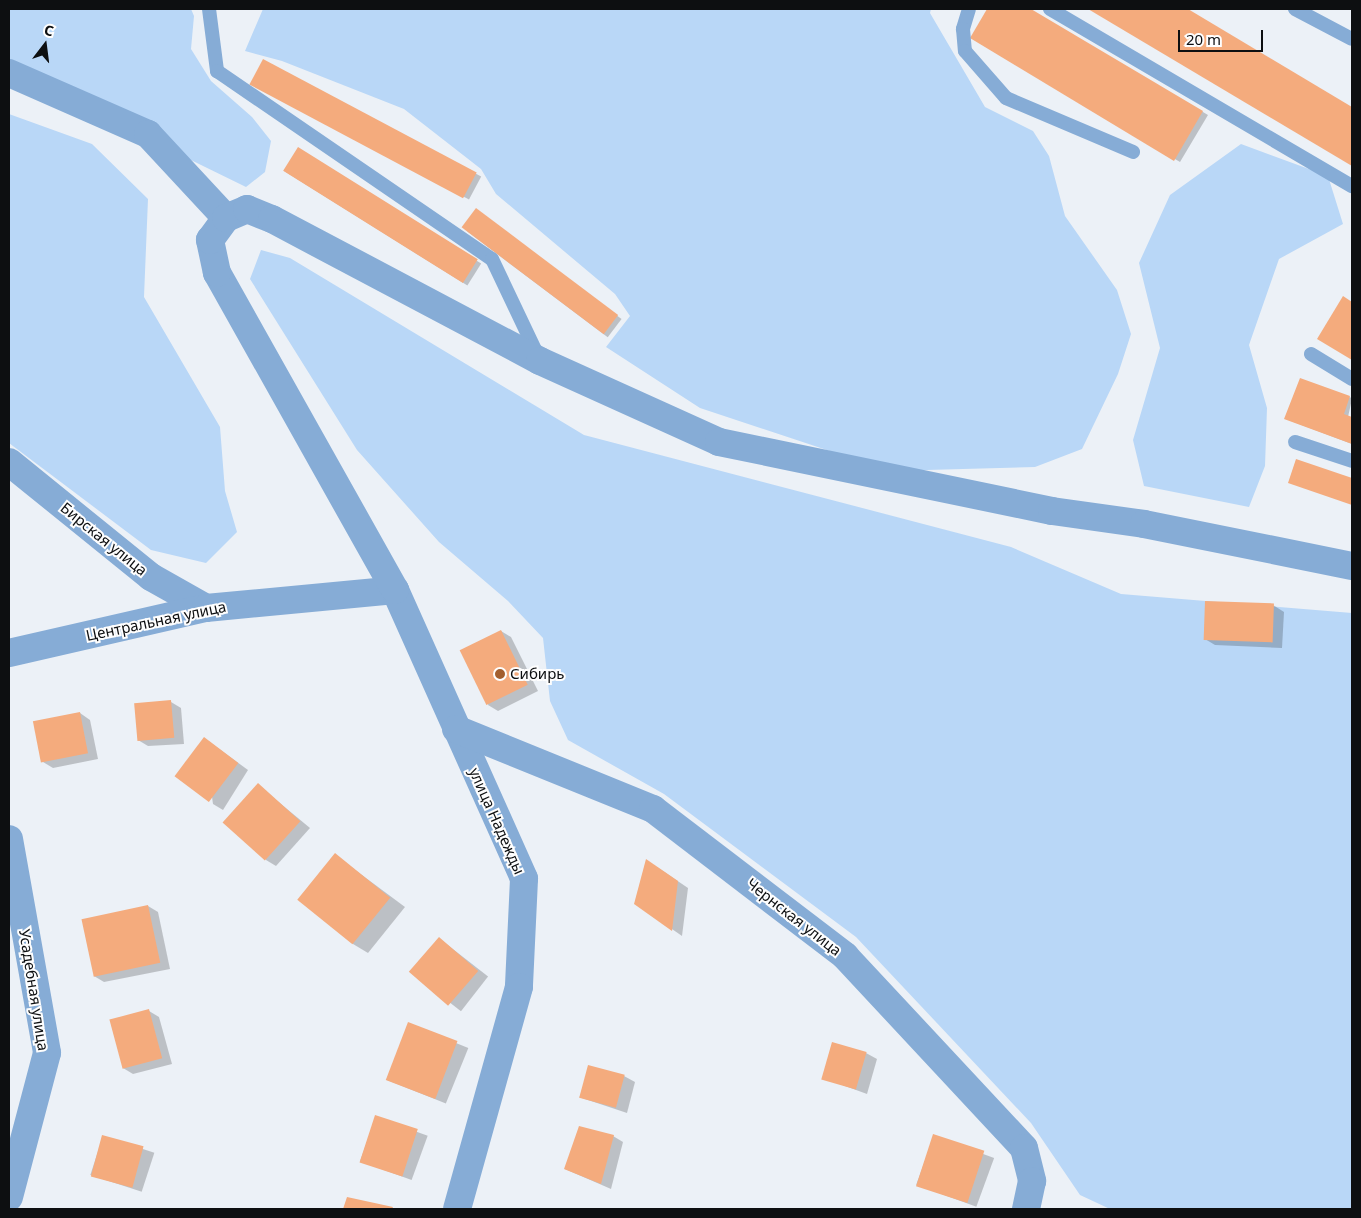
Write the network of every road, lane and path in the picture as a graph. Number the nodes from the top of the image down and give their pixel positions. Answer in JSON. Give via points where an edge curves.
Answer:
{"nodes":[{"id":1,"x":209,"y":9,"type":"edge"},
{"id":2,"x":969,"y":9,"type":"edge"},
{"id":3,"x":1050,"y":9,"type":"edge"},
{"id":4,"x":1295,"y":9,"type":"edge"},
{"id":5,"x":1352,"y":39,"type":"edge"},
{"id":6,"x":9,"y":74,"type":"edge"},
{"id":7,"x":1133,"y":152,"type":"dead end"},
{"id":8,"x":1352,"y":186,"type":"edge"},
{"id":9,"x":226,"y":218,"type":"junction"},
{"id":10,"x":1311,"y":354,"type":"dead end"},
{"id":11,"x":540,"y":361,"type":"junction"},
{"id":12,"x":1352,"y":379,"type":"edge"},
{"id":13,"x":1295,"y":442,"type":"dead end"},
{"id":14,"x":1352,"y":461,"type":"edge"},
{"id":15,"x":9,"y":462,"type":"edge"},
{"id":16,"x":1352,"y":566,"type":"edge"},
{"id":17,"x":394,"y":590,"type":"junction"},
{"id":18,"x":206,"y":608,"type":"junction"},
{"id":19,"x":9,"y":653,"type":"edge"},
{"id":20,"x":456,"y":729,"type":"junction"},
{"id":21,"x":9,"y":839,"type":"edge"},
{"id":22,"x":9,"y":1198,"type":"edge"},
{"id":23,"x":457,"y":1209,"type":"edge"},
{"id":24,"x":1026,"y":1209,"type":"edge"}],
"edges":[{"from":1,"to":11,"type":"lane","via":[[217,71],[492,259]]},
{"from":2,"to":7,"type":"lane","via":[[963,29],[965,51],[1006,98]]},
{"from":3,"to":8,"type":"lane"},
{"from":4,"to":5,"type":"lane"},
{"from":6,"to":9,"type":"street","via":[[148,134]]},
{"from":9,"to":11,"type":"street","via":[[247,209],[272,219]]},
{"from":9,"to":17,"type":"street","name":"улица Надежды","via":[[210,240],[217,273]]},
{"from":10,"to":12,"type":"lane"},
{"from":11,"to":16,"type":"street","via":[[719,442],[1052,511],[1144,524]]},
{"from":13,"to":14,"type":"lane"},
{"from":15,"to":18,"type":"street","name":"Бирская улица","via":[[151,577]]},
{"from":17,"to":18,"type":"street","name":"Центральная улица"},
{"from":17,"to":20,"type":"street","name":"улица Надежды"},
{"from":18,"to":19,"type":"street","name":"Центральная улица"},
{"from":20,"to":23,"type":"street","name":"улица Надежды","via":[[524,879],[519,987]]},
{"from":20,"to":24,"type":"street","name":"Чернская улица","via":[[653,809],[844,956],[1024,1148],[1032,1181]]},
{"from":21,"to":22,"type":"street","name":"Усадебная улица","via":[[47,1054]]}]}
